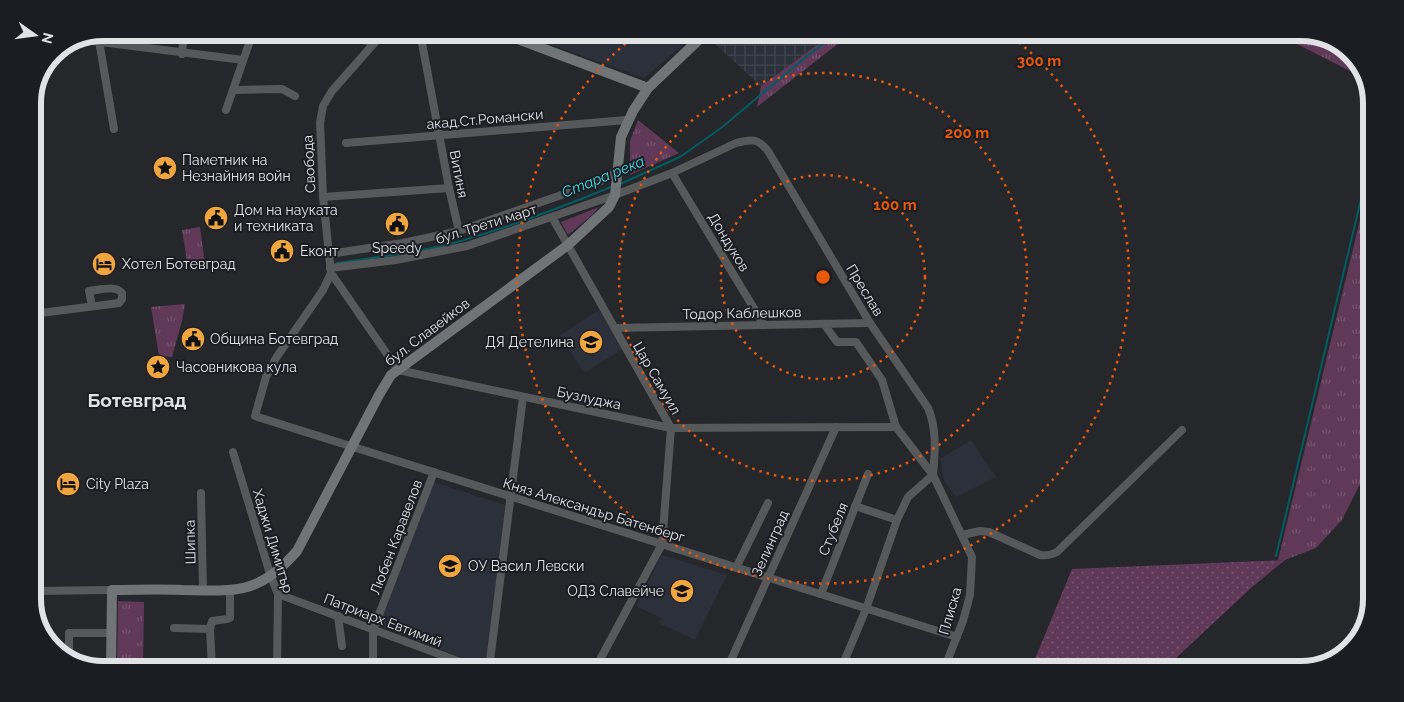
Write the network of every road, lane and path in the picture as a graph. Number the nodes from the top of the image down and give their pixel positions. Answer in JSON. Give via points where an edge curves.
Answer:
{"nodes":[{"id":1,"x":99,"y":41,"type":"edge"},
{"id":2,"x":114,"y":41,"type":"edge"},
{"id":3,"x":183,"y":41,"type":"edge"},
{"id":4,"x":249,"y":41,"type":"edge"},
{"id":5,"x":367,"y":41,"type":"edge"},
{"id":6,"x":422,"y":41,"type":"edge"},
{"id":7,"x":524,"y":41,"type":"edge"},
{"id":8,"x":698,"y":41,"type":"edge"},
{"id":9,"x":374,"y":43,"type":"joint"},
{"id":10,"x":182,"y":54,"type":"junction"},
{"id":11,"x":243,"y":60,"type":"junction"},
{"id":12,"x":648,"y":88,"type":"junction"},
{"id":13,"x":233,"y":90,"type":"junction"},
{"id":14,"x":295,"y":96,"type":"dead end"},
{"id":15,"x":226,"y":110,"type":"dead end"},
{"id":16,"x":627,"y":120,"type":"junction"},
{"id":17,"x":114,"y":129,"type":"dead end"},
{"id":18,"x":439,"y":136,"type":"junction"},
{"id":19,"x":756,"y":141,"type":"joint"},
{"id":20,"x":346,"y":143,"type":"dead end"},
{"id":21,"x":672,"y":173,"type":"junction"},
{"id":22,"x":617,"y":183,"type":"junction"},
{"id":23,"x":449,"y":188,"type":"junction"},
{"id":24,"x":324,"y":197,"type":"junction"},
{"id":25,"x":552,"y":217,"type":"junction"},
{"id":26,"x":459,"y":231,"type":"junction"},
{"id":27,"x":568,"y":245,"type":"junction"},
{"id":28,"x":328,"y":254,"type":"junction"},
{"id":29,"x":330,"y":270,"type":"junction"},
{"id":30,"x":92,"y":306,"type":"junction"},
{"id":31,"x":41,"y":313,"type":"edge"},
{"id":32,"x":870,"y":323,"type":"junction"},
{"id":33,"x":824,"y":324,"type":"junction"},
{"id":34,"x":764,"y":325,"type":"junction"},
{"id":35,"x":615,"y":328,"type":"junction"},
{"id":36,"x":398,"y":370,"type":"junction"},
{"id":37,"x":523,"y":397,"type":"junction"},
{"id":38,"x":836,"y":427,"type":"junction"},
{"id":39,"x":896,"y":427,"type":"junction"},
{"id":40,"x":671,"y":428,"type":"junction"},
{"id":41,"x":1182,"y":430,"type":"dead end"},
{"id":42,"x":352,"y":446,"type":"junction"},
{"id":43,"x":233,"y":452,"type":"dead end"},
{"id":44,"x":434,"y":472,"type":"junction"},
{"id":45,"x":868,"y":474,"type":"dead end"},
{"id":46,"x":933,"y":475,"type":"junction"},
{"id":47,"x":202,"y":493,"type":"dead end"},
{"id":48,"x":511,"y":498,"type":"junction"},
{"id":49,"x":768,"y":503,"type":"dead end"},
{"id":50,"x":855,"y":506,"type":"junction"},
{"id":51,"x":897,"y":520,"type":"junction"},
{"id":52,"x":962,"y":535,"type":"junction"},
{"id":53,"x":662,"y":544,"type":"junction"},
{"id":54,"x":736,"y":568,"type":"junction"},
{"id":55,"x":271,"y":577,"type":"junction"},
{"id":56,"x":768,"y":578,"type":"junction"},
{"id":57,"x":112,"y":590,"type":"junction"},
{"id":58,"x":203,"y":590,"type":"junction"},
{"id":59,"x":41,"y":591,"type":"edge"},
{"id":60,"x":230,"y":591,"type":"junction"},
{"id":61,"x":278,"y":594,"type":"junction"},
{"id":62,"x":821,"y":594,"type":"junction"},
{"id":63,"x":866,"y":608,"type":"junction"},
{"id":64,"x":338,"y":616,"type":"junction"},
{"id":65,"x":174,"y":628,"type":"dead end"},
{"id":66,"x":210,"y":629,"type":"junction"},
{"id":67,"x":373,"y":630,"type":"junction"},
{"id":68,"x":111,"y":633,"type":"junction"},
{"id":69,"x":957,"y":637,"type":"junction"},
{"id":70,"x":342,"y":646,"type":"dead end"},
{"id":71,"x":69,"y":650,"type":"edge"},
{"id":72,"x":111,"y":661,"type":"edge"},
{"id":73,"x":212,"y":661,"type":"edge"},
{"id":74,"x":276,"y":661,"type":"edge"},
{"id":75,"x":373,"y":661,"type":"edge"},
{"id":76,"x":455,"y":661,"type":"edge"},
{"id":77,"x":490,"y":661,"type":"edge"},
{"id":78,"x":600,"y":661,"type":"edge"},
{"id":79,"x":731,"y":661,"type":"edge"},
{"id":80,"x":845,"y":661,"type":"edge"},
{"id":81,"x":948,"y":661,"type":"edge"}],
"edges":[{"from":1,"to":17,"type":"street"},
{"from":2,"to":10,"type":"street"},
{"from":3,"to":10,"type":"street"},
{"from":4,"to":11,"type":"street"},
{"from":5,"to":9,"type":"street"},
{"from":6,"to":18,"type":"street","name":"Витиня"},
{"from":7,"to":12,"type":"street"},
{"from":8,"to":12,"type":"street"},
{"from":9,"to":24,"type":"street","name":"Свобода","via":[[323,106],[320,123]]},
{"from":10,"to":11,"type":"street"},
{"from":11,"to":13,"type":"street"},
{"from":12,"to":16,"type":"street"},
{"from":13,"to":14,"type":"street","via":[[282,89]]},
{"from":13,"to":15,"type":"street"},
{"from":16,"to":18,"type":"street","name":"акад.Ст.Романски"},
{"from":16,"to":22,"type":"street","via":[[621,137]]},
{"from":18,"to":20,"type":"street","name":"акад.Ст.Романски"},
{"from":18,"to":23,"type":"street","name":"Витиня"},
{"from":19,"to":21,"type":"street","name":"бул. Трети март","via":[[736,143]]},
{"from":19,"to":32,"type":"street","name":"Преслав","via":[[768,151]]},
{"from":21,"to":22,"type":"street","name":"бул. Трети март"},
{"from":21,"to":34,"type":"street","name":"Дондуков"},
{"from":22,"to":25,"type":"street","name":"бул. Трети март"},
{"from":22,"to":26,"type":"street","name":"бул. Трети март","via":[[601,181]]},
{"from":22,"to":27,"type":"street","name":"бул. Славейков","via":[[609,206]]},
{"from":23,"to":24,"type":"street"},
{"from":23,"to":26,"type":"street","name":"Витиня"},
{"from":24,"to":28,"type":"street","name":"Свобода"},
{"from":25,"to":27,"type":"street","name":"Цар Самуил"},
{"from":25,"to":29,"type":"street","name":"бул. Трети март","via":[[460,248]]},
{"from":26,"to":28,"type":"street","name":"бул. Трети март"},
{"from":27,"to":35,"type":"street","name":"Цар Самуил"},
{"from":27,"to":36,"type":"street","name":"бул. Славейков"},
{"from":28,"to":29,"type":"street","name":"Свобода"},
{"from":29,"to":36,"type":"street"},
{"from":29,"to":42,"type":"street","name":"Княз Александър Батенберг","via":[[323,290],[266,377],[256,416]]},
{"from":30,"to":30,"type":"street","via":[[89,291],[114,288],[122,293],[119,302]]},
{"from":30,"to":31,"type":"street"},
{"from":32,"to":33,"type":"street","name":"Тодор Каблешков"},
{"from":32,"to":46,"type":"street","name":"Преслав","via":[[934,420]]},
{"from":33,"to":34,"type":"street","name":"Тодор Каблешков"},
{"from":33,"to":39,"type":"street","via":[[837,342],[856,342],[882,380]]},
{"from":34,"to":35,"type":"street","name":"Тодор Каблешков"},
{"from":35,"to":40,"type":"street","name":"Цар Самуил"},
{"from":36,"to":37,"type":"street","name":"Бузлуджа"},
{"from":36,"to":42,"type":"street","name":"бул. Славейков","via":[[386,383]]},
{"from":37,"to":40,"type":"street","name":"Бузлуджа"},
{"from":37,"to":48,"type":"street"},
{"from":38,"to":39,"type":"street","name":"Бузлуджа"},
{"from":38,"to":40,"type":"street","name":"Бузлуджа"},
{"from":38,"to":56,"type":"street","name":"Зелинград"},
{"from":39,"to":46,"type":"street","name":"Плиска"},
{"from":40,"to":53,"type":"street","name":"Цар Самуил"},
{"from":41,"to":52,"type":"street","via":[[1057,552],[1040,555],[988,532]]},
{"from":42,"to":44,"type":"street","name":"Княз Александър Батенберг"},
{"from":42,"to":55,"type":"street","name":"бул. Славейков","via":[[297,551]]},
{"from":43,"to":55,"type":"street","name":"Хаджи Димитър"},
{"from":44,"to":48,"type":"street","name":"Княз Александър Батенберг"},
{"from":44,"to":67,"type":"street","name":"Любен Каравелов"},
{"from":45,"to":50,"type":"street","name":"Стубеля"},
{"from":46,"to":51,"type":"street","via":[[908,497]]},
{"from":46,"to":52,"type":"street","name":"Плиска"},
{"from":47,"to":58,"type":"street","name":"Шипка"},
{"from":48,"to":53,"type":"street","name":"Княз Александър Батенберг"},
{"from":48,"to":77,"type":"street"},
{"from":49,"to":54,"type":"street"},
{"from":50,"to":51,"type":"street"},
{"from":50,"to":62,"type":"street","name":"Стубеля"},
{"from":51,"to":63,"type":"street"},
{"from":52,"to":69,"type":"street","name":"Плиска","via":[[972,558],[971,586]]},
{"from":53,"to":54,"type":"street","name":"Княз Александър Батенберг"},
{"from":53,"to":78,"type":"street","name":"Цар Самуил"},
{"from":54,"to":56,"type":"street","name":"Княз Александър Батенберг"},
{"from":55,"to":60,"type":"street","name":"бул. Славейков","via":[[253,586]]},
{"from":55,"to":61,"type":"street","name":"Хаджи Димитър"},
{"from":56,"to":62,"type":"street","name":"Княз Александър Батенберг"},
{"from":56,"to":79,"type":"street","name":"Зелинград"},
{"from":57,"to":58,"type":"street"},
{"from":57,"to":59,"type":"street"},
{"from":57,"to":68,"type":"street"},
{"from":58,"to":60,"type":"street"},
{"from":60,"to":66,"type":"street","via":[[230,618],[212,620]]},
{"from":61,"to":64,"type":"street","name":"Патриарх Евтимий"},
{"from":61,"to":74,"type":"street","name":"Хаджи Димитър"},
{"from":62,"to":63,"type":"street","name":"Княз Александър Батенберг"},
{"from":63,"to":69,"type":"street","name":"Княз Александър Батенберг"},
{"from":63,"to":80,"type":"street"},
{"from":64,"to":67,"type":"street","name":"Патриарх Евтимий"},
{"from":64,"to":70,"type":"street"},
{"from":65,"to":66,"type":"street"},
{"from":66,"to":73,"type":"street"},
{"from":67,"to":75,"type":"street","name":"Любен Каравелов"},
{"from":67,"to":76,"type":"street","name":"Патриарх Евтимий"},
{"from":68,"to":71,"type":"street","via":[[69,633]]},
{"from":68,"to":72,"type":"street"},
{"from":69,"to":81,"type":"street","name":"Плиска"}]}
